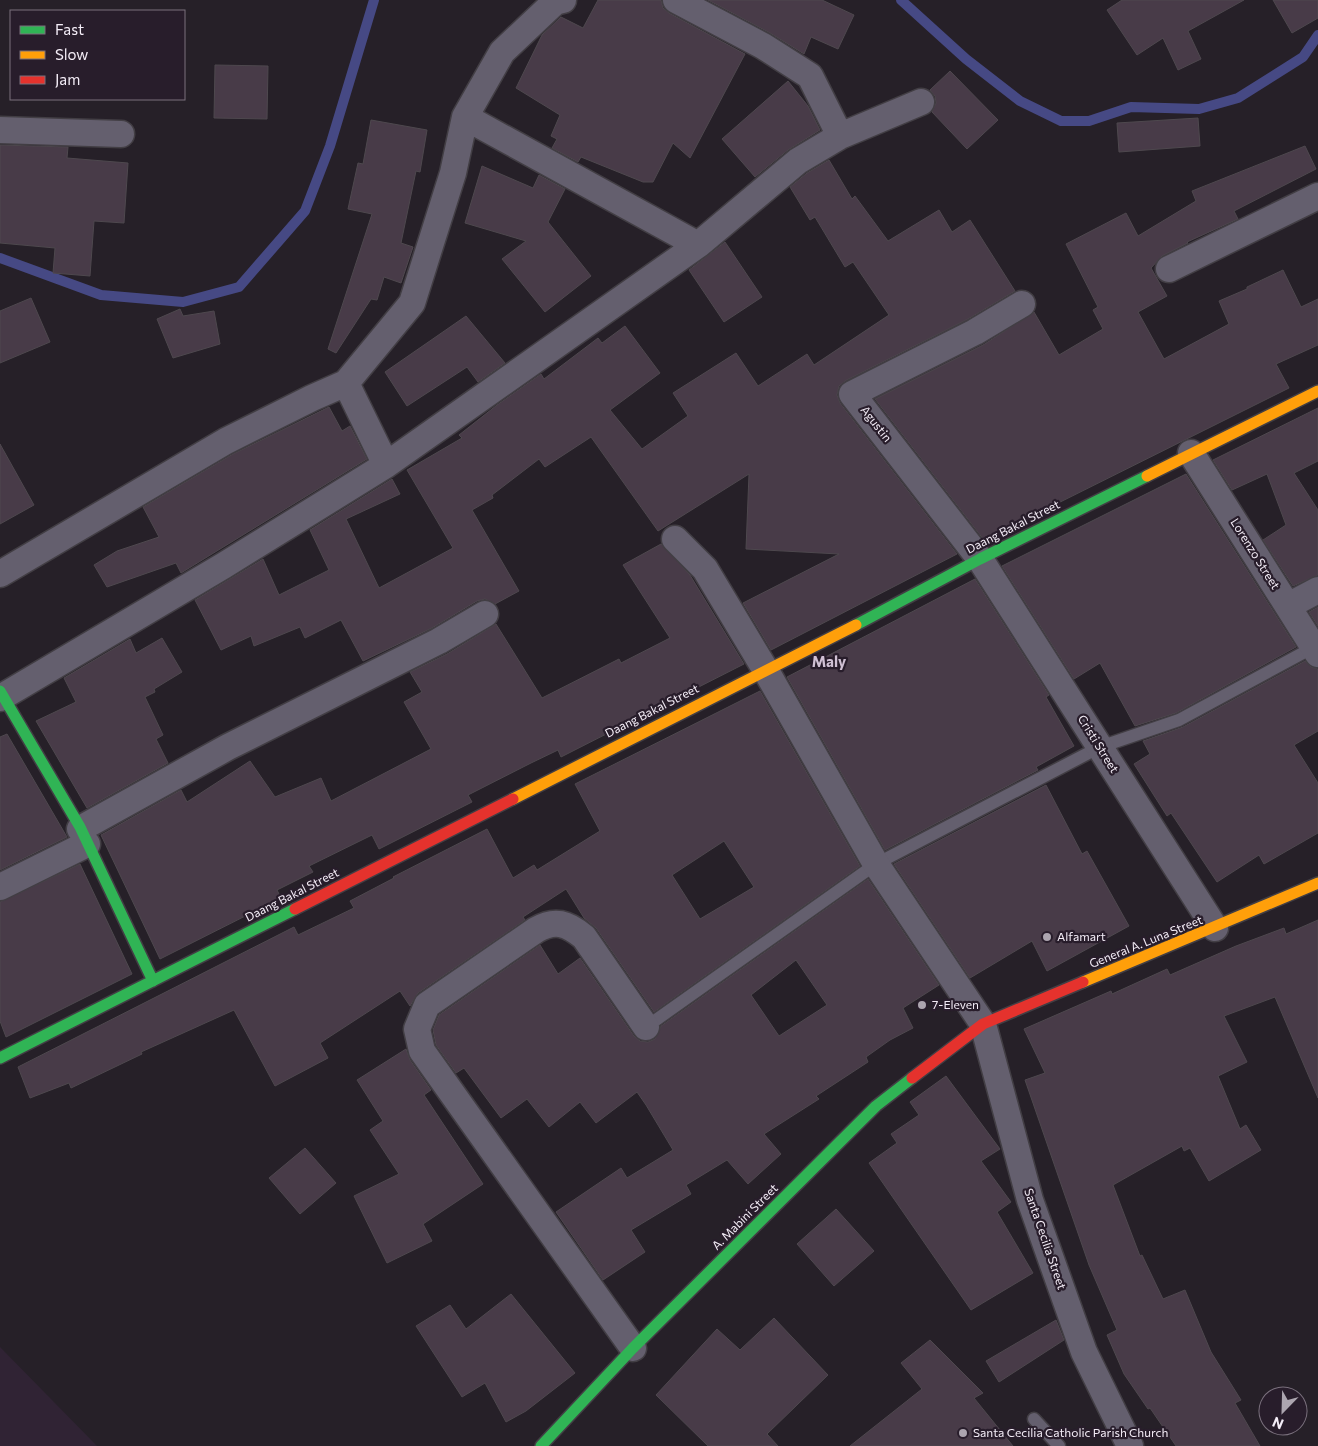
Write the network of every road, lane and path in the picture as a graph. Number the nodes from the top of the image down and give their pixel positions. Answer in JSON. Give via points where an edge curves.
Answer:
{"nodes":[{"id":1,"x":563,"y":0,"type":"edge"},
{"id":2,"x":676,"y":0,"type":"edge"},
{"id":3,"x":921,"y":102,"type":"dead end"},
{"id":4,"x":465,"y":117,"type":"junction"},
{"id":5,"x":0,"y":130,"type":"edge"},
{"id":6,"x":121,"y":134,"type":"dead end"},
{"id":7,"x":840,"y":136,"type":"junction"},
{"id":8,"x":1318,"y":196,"type":"edge"},
{"id":9,"x":698,"y":245,"type":"junction"},
{"id":10,"x":1169,"y":269,"type":"dead end"},
{"id":11,"x":1022,"y":304,"type":"dead end"},
{"id":12,"x":346,"y":383,"type":"junction"},
{"id":13,"x":1318,"y":391,"type":"edge"},
{"id":14,"x":1191,"y":454,"type":"junction"},
{"id":15,"x":386,"y":465,"type":"junction"},
{"id":16,"x":675,"y":539,"type":"dead end"},
{"id":17,"x":980,"y":559,"type":"junction"},
{"id":18,"x":0,"y":574,"type":"edge"},
{"id":19,"x":1318,"y":590,"type":"edge"},
{"id":20,"x":1288,"y":606,"type":"junction"},
{"id":21,"x":485,"y":614,"type":"dead end"},
{"id":22,"x":1316,"y":651,"type":"edge"},
{"id":23,"x":766,"y":669,"type":"junction"},
{"id":24,"x":1,"y":695,"type":"edge"},
{"id":25,"x":1100,"y":747,"type":"junction"},
{"id":26,"x":84,"y":836,"type":"junction"},
{"id":27,"x":876,"y":864,"type":"junction"},
{"id":28,"x":1318,"y":883,"type":"edge"},
{"id":29,"x":0,"y":886,"type":"edge"},
{"id":30,"x":1215,"y":928,"type":"junction"},
{"id":31,"x":153,"y":981,"type":"junction"},
{"id":32,"x":983,"y":1024,"type":"junction"},
{"id":33,"x":646,"y":1026,"type":"joint"},
{"id":34,"x":0,"y":1058,"type":"edge"},
{"id":35,"x":633,"y":1348,"type":"junction"},
{"id":36,"x":1034,"y":1418,"type":"dead end"},
{"id":37,"x":541,"y":1446,"type":"edge"},
{"id":38,"x":1059,"y":1446,"type":"edge"},
{"id":39,"x":1130,"y":1446,"type":"edge"}],
"edges":[{"from":1,"to":4,"type":"street","via":[[555,2],[502,52]]},
{"from":2,"to":7,"type":"street","via":[[764,46],[810,76]]},
{"from":3,"to":7,"type":"street"},
{"from":4,"to":9,"type":"street"},
{"from":4,"to":12,"type":"street","via":[[445,199],[412,303]]},
{"from":5,"to":6,"type":"street"},
{"from":7,"to":9,"type":"street","via":[[798,160]]},
{"from":8,"to":10,"type":"street"},
{"from":9,"to":15,"type":"street"},
{"from":11,"to":17,"type":"street","name":"Agustin","via":[[975,332],[852,394]]},
{"from":12,"to":15,"type":"street"},
{"from":12,"to":18,"type":"street","via":[[226,442]]},
{"from":13,"to":14,"type":"street","name":"Daang Bakal Street"},
{"from":14,"to":17,"type":"street","name":"Daang Bakal Street"},
{"from":14,"to":20,"type":"street","name":"Lorenzo Street"},
{"from":15,"to":24,"type":"street","via":[[223,566]]},
{"from":16,"to":23,"type":"street","name":"Santa Cecilia Street","via":[[705,569]]},
{"from":17,"to":23,"type":"street","name":"Daang Bakal Street"},
{"from":17,"to":25,"type":"street","name":"Cristi Street"},
{"from":19,"to":20,"type":"street"},
{"from":20,"to":22,"type":"street","name":"Lorenzo Street"},
{"from":21,"to":26,"type":"street","via":[[439,641],[228,747]]},
{"from":22,"to":25,"type":"lane","via":[[1179,720]]},
{"from":23,"to":27,"type":"street","name":"Santa Cecilia Street"},
{"from":23,"to":31,"type":"street","name":"Daang Bakal Street"},
{"from":24,"to":26,"type":"street"},
{"from":25,"to":27,"type":"lane"},
{"from":25,"to":30,"type":"street","name":"Cristi Street"},
{"from":26,"to":29,"type":"street"},
{"from":26,"to":31,"type":"street"},
{"from":27,"to":32,"type":"street","name":"Santa Cecilia Street"},
{"from":27,"to":33,"type":"lane"},
{"from":28,"to":30,"type":"street","name":"General A. Luna Street"},
{"from":30,"to":32,"type":"street","name":"General A. Luna Street"},
{"from":31,"to":34,"type":"street","name":"Daang Bakal Street"},
{"from":32,"to":35,"type":"street","name":"A. Mabini Street","via":[[876,1106]]},
{"from":32,"to":39,"type":"street","name":"Santa Cecilia Street","via":[[1030,1200],[1084,1352]]},
{"from":33,"to":35,"type":"street","via":[[584,937],[560,922],[536,930],[427,1005],[417,1029],[422,1051]]},
{"from":35,"to":37,"type":"street","name":"A. Mabini Street"},
{"from":36,"to":38,"type":"lane"}]}
